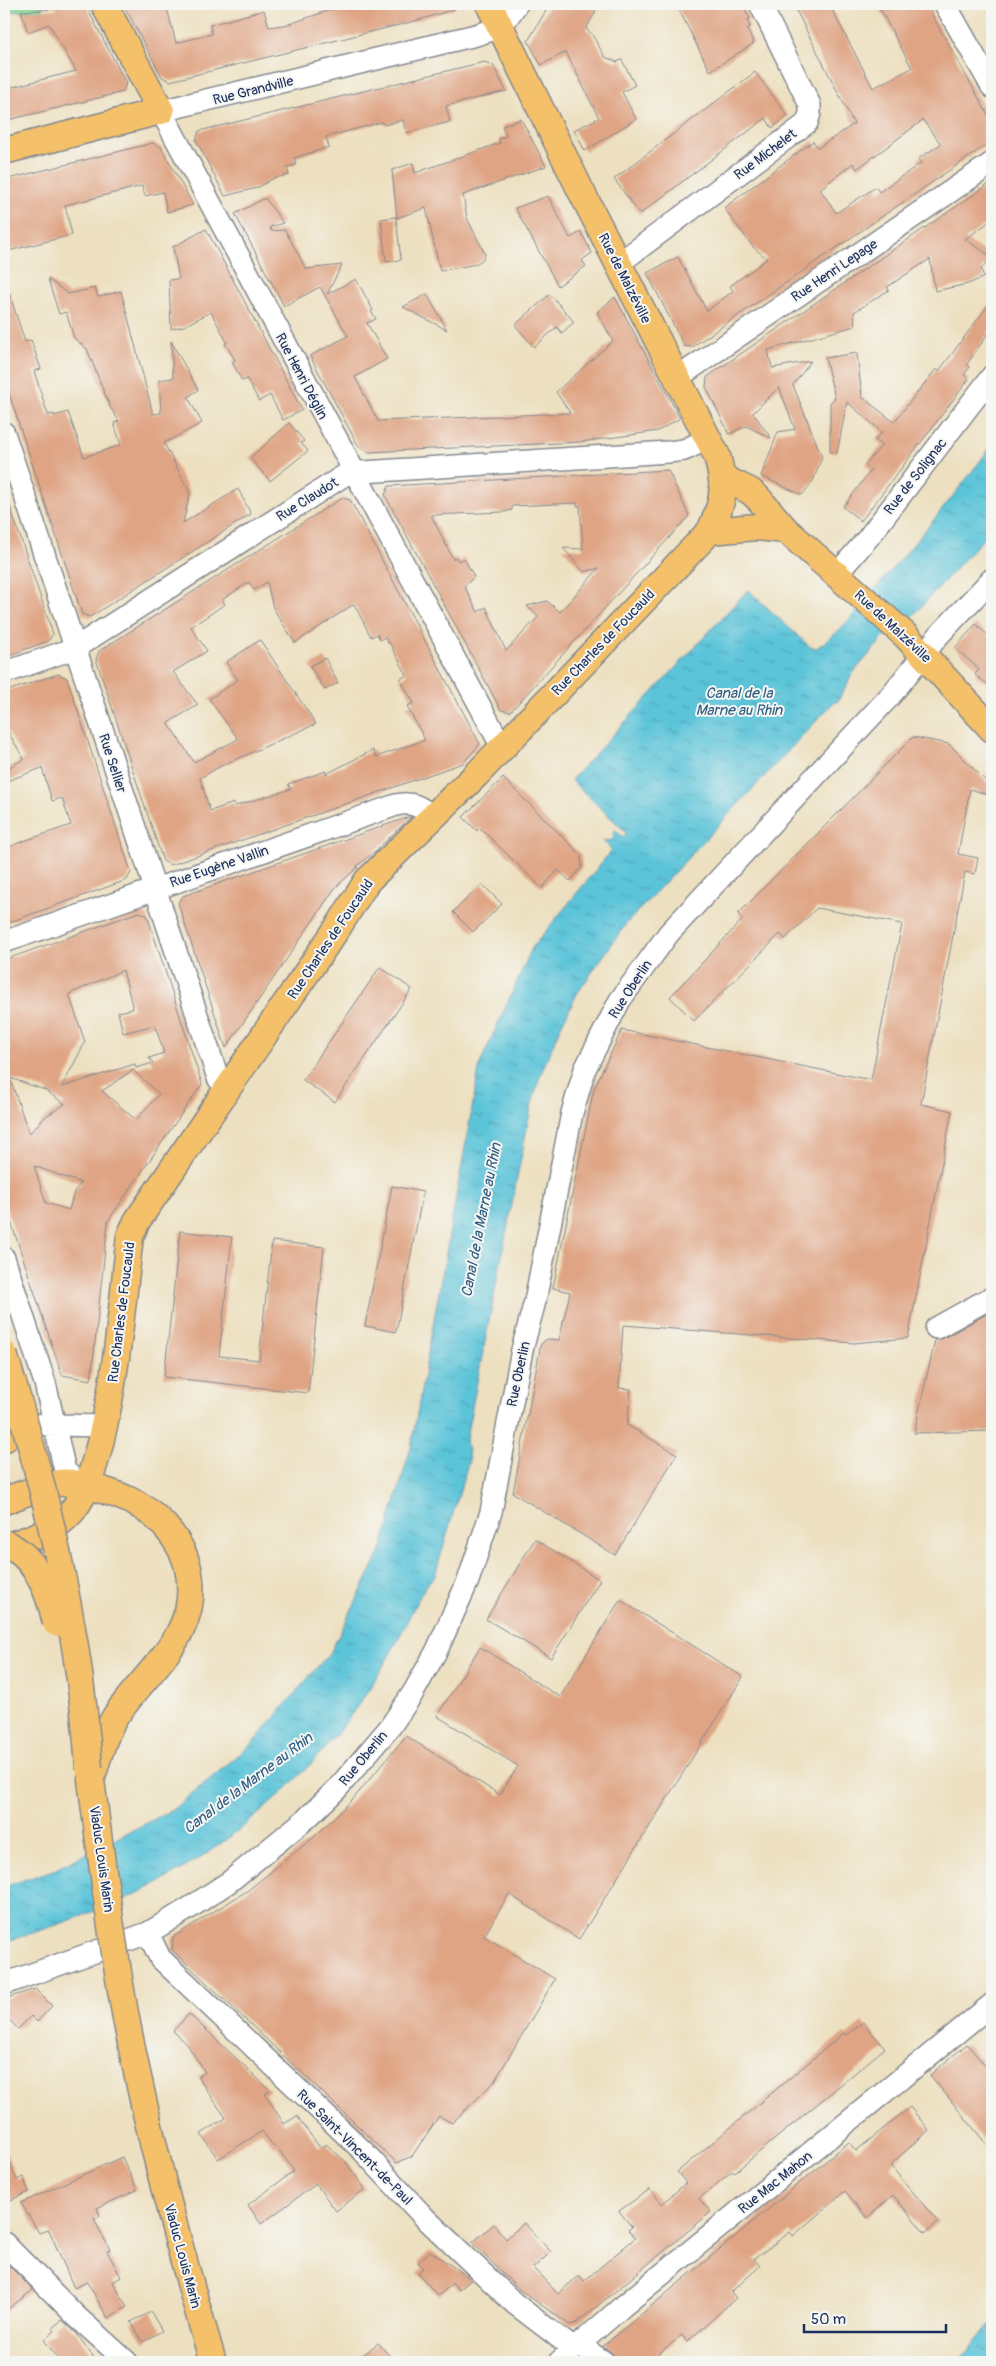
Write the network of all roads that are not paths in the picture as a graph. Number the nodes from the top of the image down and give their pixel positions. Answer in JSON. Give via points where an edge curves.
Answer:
{"nodes":[{"id":1,"x":104,"y":4,"type":"edge"},
{"id":2,"x":489,"y":4,"type":"edge"},
{"id":3,"x":517,"y":4,"type":"edge"},
{"id":4,"x":760,"y":4,"type":"edge"},
{"id":5,"x":945,"y":4,"type":"edge"},
{"id":6,"x":502,"y":27,"type":"junction"},
{"id":7,"x":992,"y":87,"type":"edge"},
{"id":8,"x":161,"y":112,"type":"junction"},
{"id":9,"x":4,"y":151,"type":"edge"},
{"id":10,"x":992,"y":163,"type":"edge"},
{"id":11,"x":618,"y":264,"type":"junction"},
{"id":12,"x":992,"y":376,"type":"edge"},
{"id":13,"x":676,"y":378,"type":"junction"},
{"id":14,"x":4,"y":433,"type":"edge"},
{"id":15,"x":708,"y":439,"type":"junction"},
{"id":16,"x":354,"y":472,"type":"junction"},
{"id":17,"x":723,"y":478,"type":"junction"},
{"id":18,"x":786,"y":530,"type":"junction"},
{"id":19,"x":710,"y":531,"type":"junction"},
{"id":20,"x":836,"y":574,"type":"junction"},
{"id":21,"x":992,"y":579,"type":"edge"},
{"id":22,"x":75,"y":648,"type":"junction"},
{"id":23,"x":924,"y":654,"type":"junction"},
{"id":24,"x":4,"y":673,"type":"edge"},
{"id":25,"x":991,"y":725,"type":"edge"},
{"id":26,"x":502,"y":747,"type":"junction"},
{"id":27,"x":433,"y":816,"type":"junction"},
{"id":28,"x":155,"y":888,"type":"junction"},
{"id":29,"x":4,"y":942,"type":"edge"},
{"id":30,"x":227,"y":1090,"type":"junction"},
{"id":31,"x":4,"y":1258,"type":"edge"},
{"id":32,"x":992,"y":1297,"type":"edge"},
{"id":33,"x":936,"y":1328,"type":"dead end"},
{"id":34,"x":4,"y":1354,"type":"edge"},
{"id":35,"x":5,"y":1423,"type":"edge"},
{"id":36,"x":54,"y":1425,"type":"junction"},
{"id":37,"x":104,"y":1426,"type":"junction"},
{"id":38,"x":86,"y":1486,"type":"junction"},
{"id":39,"x":4,"y":1501,"type":"edge"},
{"id":40,"x":4,"y":1543,"type":"edge"},
{"id":41,"x":4,"y":1547,"type":"edge"},
{"id":42,"x":90,"y":1774,"type":"junction"},
{"id":43,"x":148,"y":1933,"type":"junction"},
{"id":44,"x":4,"y":1984,"type":"edge"},
{"id":45,"x":992,"y":2004,"type":"edge"},
{"id":46,"x":4,"y":2243,"type":"edge"},
{"id":47,"x":571,"y":2352,"type":"edge"},
{"id":48,"x":127,"y":2362,"type":"edge"},
{"id":49,"x":213,"y":2362,"type":"edge"},
{"id":50,"x":604,"y":2362,"type":"edge"}],
"edges":[{"from":1,"to":8,"type":"main road","name":"Rue Henri Déglin"},
{"from":2,"to":6,"type":"main road","name":"Rue de Malzéville"},
{"from":3,"to":6,"type":"street"},
{"from":4,"to":11,"type":"street","name":"Rue Michelet","via":[[810,104],[807,123]]},
{"from":5,"to":7,"type":"street"},
{"from":6,"to":8,"type":"street","name":"Rue Grandville"},
{"from":6,"to":11,"type":"main road","name":"Rue de Malzéville"},
{"from":8,"to":9,"type":"main road","name":"Rue Grandville"},
{"from":8,"to":16,"type":"street","name":"Rue Henri Déglin"},
{"from":10,"to":13,"type":"street","name":"Rue Henri Lepage"},
{"from":11,"to":13,"type":"main road","name":"Rue de Malzéville"},
{"from":12,"to":20,"type":"street","name":"Rue de Solignac","via":[[868,538]]},
{"from":13,"to":15,"type":"main road","name":"Rue de Malzéville"},
{"from":14,"to":22,"type":"street","name":"Rue Sellier"},
{"from":15,"to":16,"type":"street","name":"Rue Claudot","via":[[684,450],[668,452]]},
{"from":15,"to":17,"type":"main road","name":"Rue de Malzéville"},
{"from":16,"to":22,"type":"street","name":"Rue Claudot"},
{"from":16,"to":26,"type":"street","name":"Rue Henri Déglin"},
{"from":17,"to":18,"type":"main road","name":"Rue de Malzéville","via":[[750,491]]},
{"from":17,"to":19,"type":"main road","name":"Rue Charles de Foucauld","via":[[722,498]]},
{"from":18,"to":19,"type":"main road","via":[[756,527]]},
{"from":18,"to":20,"type":"main road","name":"Rue de Malzéville"},
{"from":19,"to":26,"type":"main road","name":"Rue Charles de Foucauld"},
{"from":20,"to":23,"type":"main road","name":"Rue de Malzéville"},
{"from":21,"to":23,"type":"street","name":"Rue Oberlin"},
{"from":22,"to":24,"type":"street","name":"Rue Claudot"},
{"from":22,"to":28,"type":"street","name":"Rue Sellier"},
{"from":23,"to":25,"type":"main road","name":"Rue de Malzéville"},
{"from":23,"to":43,"type":"street","name":"Rue Oberlin","via":[[890,695],[669,932],[620,1000],[585,1069],[572,1113],[491,1512],[468,1581],[437,1650],[413,1693],[362,1761],[308,1818],[229,1882]]},
{"from":26,"to":27,"type":"main road","name":"Rue Charles de Foucauld"},
{"from":27,"to":28,"type":"street","name":"Rue Eugène Vallin","via":[[419,806],[396,805]]},
{"from":27,"to":30,"type":"main road","name":"Rue Charles de Foucauld","via":[[367,881]]},
{"from":28,"to":29,"type":"street","name":"Rue Eugène Vallin"},
{"from":28,"to":30,"type":"street","name":"Rue Sellier","via":[[218,1078]]},
{"from":30,"to":37,"type":"main road","name":"Rue Charles de Foucauld","via":[[130,1236],[114,1374]]},
{"from":31,"to":36,"type":"street","via":[[45,1383]]},
{"from":32,"to":33,"type":"street"},
{"from":34,"to":42,"type":"main road","name":"Viaduc Louis Marin","bridge":true,"via":[[60,1565],[85,1703]]},
{"from":35,"to":36,"type":"street"},
{"from":36,"to":37,"type":"street"},
{"from":36,"to":38,"type":"street","via":[[65,1470]]},
{"from":37,"to":38,"type":"main road","name":"Rue Charles de Foucauld"},
{"from":38,"to":39,"type":"main road","via":[[57,1483]]},
{"from":38,"to":41,"type":"main road","name":"Rue Charles de Foucauld","via":[[72,1511],[56,1526],[39,1537]]},
{"from":38,"to":42,"type":"main road","via":[[140,1506],[153,1515],[178,1544],[190,1575],[192,1594],[187,1619],[178,1636],[116,1714]]},
{"from":40,"to":42,"type":"main road","bridge":true,"via":[[23,1554],[34,1567],[50,1600],[70,1705]]},
{"from":42,"to":49,"type":"main road","name":"Viaduc Louis Marin","bridge":true,"via":[[124,2004],[140,2086]]},
{"from":43,"to":44,"type":"street","name":"Rue Oberlin"},
{"from":43,"to":47,"type":"street","name":"Rue Saint-Vincent-de-Paul","via":[[160,1958],[362,2151],[431,2224]]},
{"from":45,"to":47,"type":"street","name":"Rue Mac Mahon"},
{"from":46,"to":48,"type":"street"},
{"from":47,"to":50,"type":"street","name":"Rue Saint-Vincent-de-Paul"}]}
